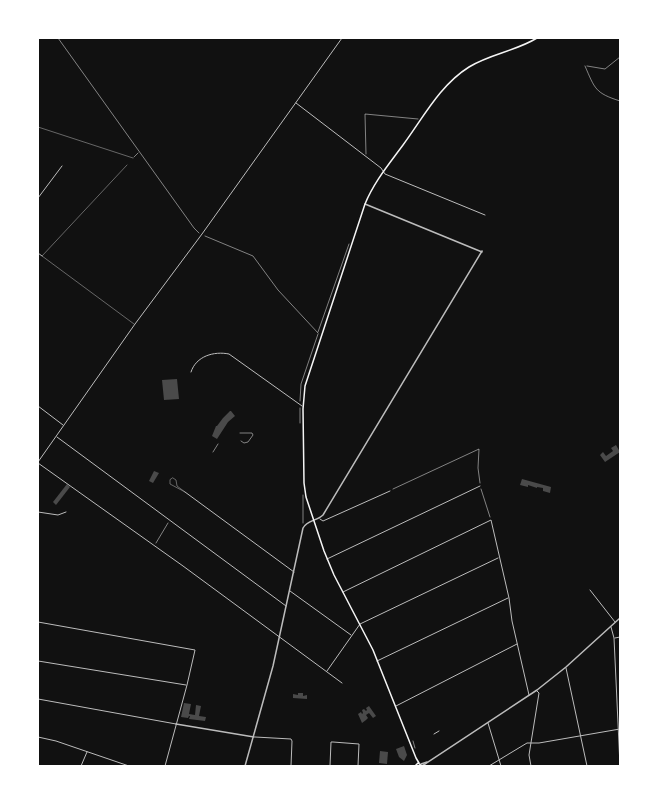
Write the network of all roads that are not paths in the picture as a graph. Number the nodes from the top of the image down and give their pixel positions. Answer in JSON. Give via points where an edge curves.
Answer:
{"nodes":[{"id":1,"x":342,"y":38,"type":"edge"},
{"id":2,"x":536,"y":38,"type":"edge"},
{"id":3,"x":296,"y":103,"type":"junction"},
{"id":4,"x":38,"y":127,"type":"edge"},
{"id":5,"x":133,"y":158,"type":"dead end"},
{"id":6,"x":127,"y":165,"type":"dead end"},
{"id":7,"x":62,"y":166,"type":"dead end"},
{"id":8,"x":384,"y":172,"type":"junction"},
{"id":9,"x":38,"y":198,"type":"edge"},
{"id":10,"x":365,"y":204,"type":"junction"},
{"id":11,"x":485,"y":215,"type":"dead end"},
{"id":12,"x":38,"y":253,"type":"edge"},
{"id":13,"x":42,"y":256,"type":"junction"},
{"id":14,"x":135,"y":324,"type":"junction"},
{"id":15,"x":191,"y":372,"type":"dead end"},
{"id":16,"x":38,"y":406,"type":"edge"},
{"id":17,"x":303,"y":406,"type":"junction"},
{"id":18,"x":64,"y":426,"type":"junction"},
{"id":19,"x":56,"y":436,"type":"junction"},
{"id":20,"x":38,"y":462,"type":"edge"},
{"id":21,"x":480,"y":486,"type":"road end"},
{"id":22,"x":390,"y":491,"type":"road end"},
{"id":23,"x":184,"y":492,"type":"junction"},
{"id":24,"x":38,"y":512,"type":"edge"},
{"id":25,"x":66,"y":512,"type":"dead end"},
{"id":26,"x":320,"y":518,"type":"junction"},
{"id":27,"x":314,"y":520,"type":"junction"},
{"id":28,"x":499,"y":558,"type":"junction"},
{"id":29,"x":327,"y":559,"type":"junction"},
{"id":30,"x":294,"y":572,"type":"junction"},
{"id":31,"x":590,"y":590,"type":"dead end"},
{"id":32,"x":290,"y":591,"type":"junction"},
{"id":33,"x":343,"y":592,"type":"junction"},
{"id":34,"x":509,"y":598,"type":"junction"},
{"id":35,"x":286,"y":606,"type":"junction"},
{"id":36,"x":620,"y":618,"type":"edge"},
{"id":37,"x":38,"y":622,"type":"edge"},
{"id":38,"x":615,"y":622,"type":"junction"},
{"id":39,"x":360,"y":624,"type":"junction"},
{"id":40,"x":611,"y":626,"type":"junction"},
{"id":41,"x":351,"y":635,"type":"junction"},
{"id":42,"x":279,"y":637,"type":"junction"},
{"id":43,"x":620,"y":637,"type":"edge"},
{"id":44,"x":614,"y":638,"type":"junction"},
{"id":45,"x":517,"y":644,"type":"junction"},
{"id":46,"x":38,"y":661,"type":"edge"},
{"id":47,"x":376,"y":661,"type":"junction"},
{"id":48,"x":566,"y":667,"type":"junction"},
{"id":49,"x":327,"y":672,"type":"junction"},
{"id":50,"x":342,"y":683,"type":"dead end"},
{"id":51,"x":187,"y":685,"type":"junction"},
{"id":52,"x":616,"y":688,"type":"junction"},
{"id":53,"x":620,"y":688,"type":"edge"},
{"id":54,"x":537,"y":690,"type":"junction"},
{"id":55,"x":529,"y":695,"type":"junction"},
{"id":56,"x":38,"y":699,"type":"edge"},
{"id":57,"x":395,"y":706,"type":"junction"},
{"id":58,"x":488,"y":722,"type":"junction"},
{"id":59,"x":176,"y":724,"type":"junction"},
{"id":60,"x":619,"y":729,"type":"edge"},
{"id":61,"x":439,"y":731,"type":"dead end"},
{"id":62,"x":434,"y":734,"type":"dead end"},
{"id":63,"x":580,"y":736,"type":"junction"},
{"id":64,"x":38,"y":737,"type":"edge"},
{"id":65,"x":254,"y":737,"type":"junction"},
{"id":66,"x":531,"y":743,"type":"junction"},
{"id":67,"x":87,"y":752,"type":"junction"},
{"id":68,"x":499,"y":760,"type":"junction"},
{"id":69,"x":419,"y":765,"type":"edge"},
{"id":70,"x":81,"y":766,"type":"edge"},
{"id":71,"x":129,"y":766,"type":"edge"},
{"id":72,"x":165,"y":766,"type":"edge"},
{"id":73,"x":246,"y":766,"type":"edge"},
{"id":74,"x":291,"y":766,"type":"edge"},
{"id":75,"x":330,"y":766,"type":"edge"},
{"id":76,"x":358,"y":766,"type":"edge"},
{"id":77,"x":489,"y":766,"type":"edge"},
{"id":78,"x":501,"y":766,"type":"edge"},
{"id":79,"x":531,"y":766,"type":"edge"},
{"id":80,"x":587,"y":766,"type":"edge"},
{"id":81,"x":620,"y":766,"type":"edge"}],
"edges":[{"from":1,"to":3,"type":"street"},
{"from":2,"to":8,"type":"main road","via":[[520,47],[470,66],[451,81]]},
{"from":3,"to":8,"type":"street"},
{"from":3,"to":14,"type":"street"},
{"from":4,"to":5,"type":"lane"},
{"from":6,"to":13,"type":"lane"},
{"from":7,"to":9,"type":"street"},
{"from":8,"to":10,"type":"main road"},
{"from":8,"to":11,"type":"street"},
{"from":10,"to":17,"type":"main road","via":[[309,372]]},
{"from":10,"to":26,"type":"street","via":[[482,251]]},
{"from":12,"to":13,"type":"street"},
{"from":13,"to":14,"type":"lane"},
{"from":14,"to":18,"type":"street"},
{"from":15,"to":17,"type":"street","via":[[196,362],[210,353],[229,354]]},
{"from":16,"to":18,"type":"street"},
{"from":17,"to":27,"type":"main road","via":[[304,482]]},
{"from":18,"to":19,"type":"street"},
{"from":19,"to":20,"type":"street"},
{"from":19,"to":35,"type":"street"},
{"from":20,"to":42,"type":"street"},
{"from":21,"to":29,"type":"street"},
{"from":22,"to":26,"type":"street","via":[[323,522]]},
{"from":23,"to":23,"type":"lane","via":[[177,486],[175,479],[171,479],[170,483]]},
{"from":23,"to":30,"type":"street"},
{"from":24,"to":25,"type":"street","via":[[58,515]]},
{"from":26,"to":27,"type":"street"},
{"from":27,"to":29,"type":"main road"},
{"from":27,"to":30,"type":"street","via":[[303,528]]},
{"from":28,"to":33,"type":"street","via":[[491,520]]},
{"from":28,"to":34,"type":"street"},
{"from":28,"to":39,"type":"street"},
{"from":29,"to":33,"type":"main road"},
{"from":30,"to":32,"type":"street"},
{"from":31,"to":38,"type":"street"},
{"from":32,"to":35,"type":"street"},
{"from":32,"to":41,"type":"street"},
{"from":33,"to":39,"type":"main road"},
{"from":34,"to":45,"type":"street"},
{"from":34,"to":47,"type":"street"},
{"from":35,"to":42,"type":"street"},
{"from":36,"to":38,"type":"street"},
{"from":37,"to":51,"type":"street","via":[[195,650]]},
{"from":38,"to":40,"type":"street"},
{"from":39,"to":41,"type":"street"},
{"from":39,"to":47,"type":"main road"},
{"from":40,"to":44,"type":"street"},
{"from":40,"to":48,"type":"street"},
{"from":41,"to":49,"type":"street"},
{"from":42,"to":49,"type":"street"},
{"from":42,"to":65,"type":"street"},
{"from":43,"to":44,"type":"street"},
{"from":44,"to":52,"type":"street"},
{"from":45,"to":55,"type":"street"},
{"from":45,"to":57,"type":"street"},
{"from":46,"to":51,"type":"street"},
{"from":47,"to":57,"type":"main road"},
{"from":48,"to":54,"type":"street"},
{"from":48,"to":63,"type":"street"},
{"from":49,"to":50,"type":"street"},
{"from":51,"to":59,"type":"street"},
{"from":52,"to":53,"type":"street"},
{"from":52,"to":60,"type":"street"},
{"from":54,"to":55,"type":"street"},
{"from":54,"to":66,"type":"street","via":[[539,693]]},
{"from":55,"to":58,"type":"street"},
{"from":56,"to":59,"type":"street"},
{"from":57,"to":69,"type":"main road"},
{"from":58,"to":68,"type":"street"},
{"from":58,"to":69,"type":"street"},
{"from":59,"to":65,"type":"street"},
{"from":59,"to":72,"type":"street"},
{"from":60,"to":63,"type":"street"},
{"from":60,"to":81,"type":"street"},
{"from":61,"to":62,"type":"street"},
{"from":63,"to":66,"type":"street"},
{"from":63,"to":80,"type":"street"},
{"from":64,"to":67,"type":"street"},
{"from":65,"to":73,"type":"street"},
{"from":65,"to":74,"type":"street","via":[[291,739]]},
{"from":66,"to":68,"type":"street"},
{"from":66,"to":79,"type":"street"},
{"from":67,"to":70,"type":"street"},
{"from":67,"to":71,"type":"street"},
{"from":68,"to":77,"type":"street"},
{"from":68,"to":78,"type":"street"},
{"from":75,"to":76,"type":"street","via":[[331,742],[357,743]]}]}
